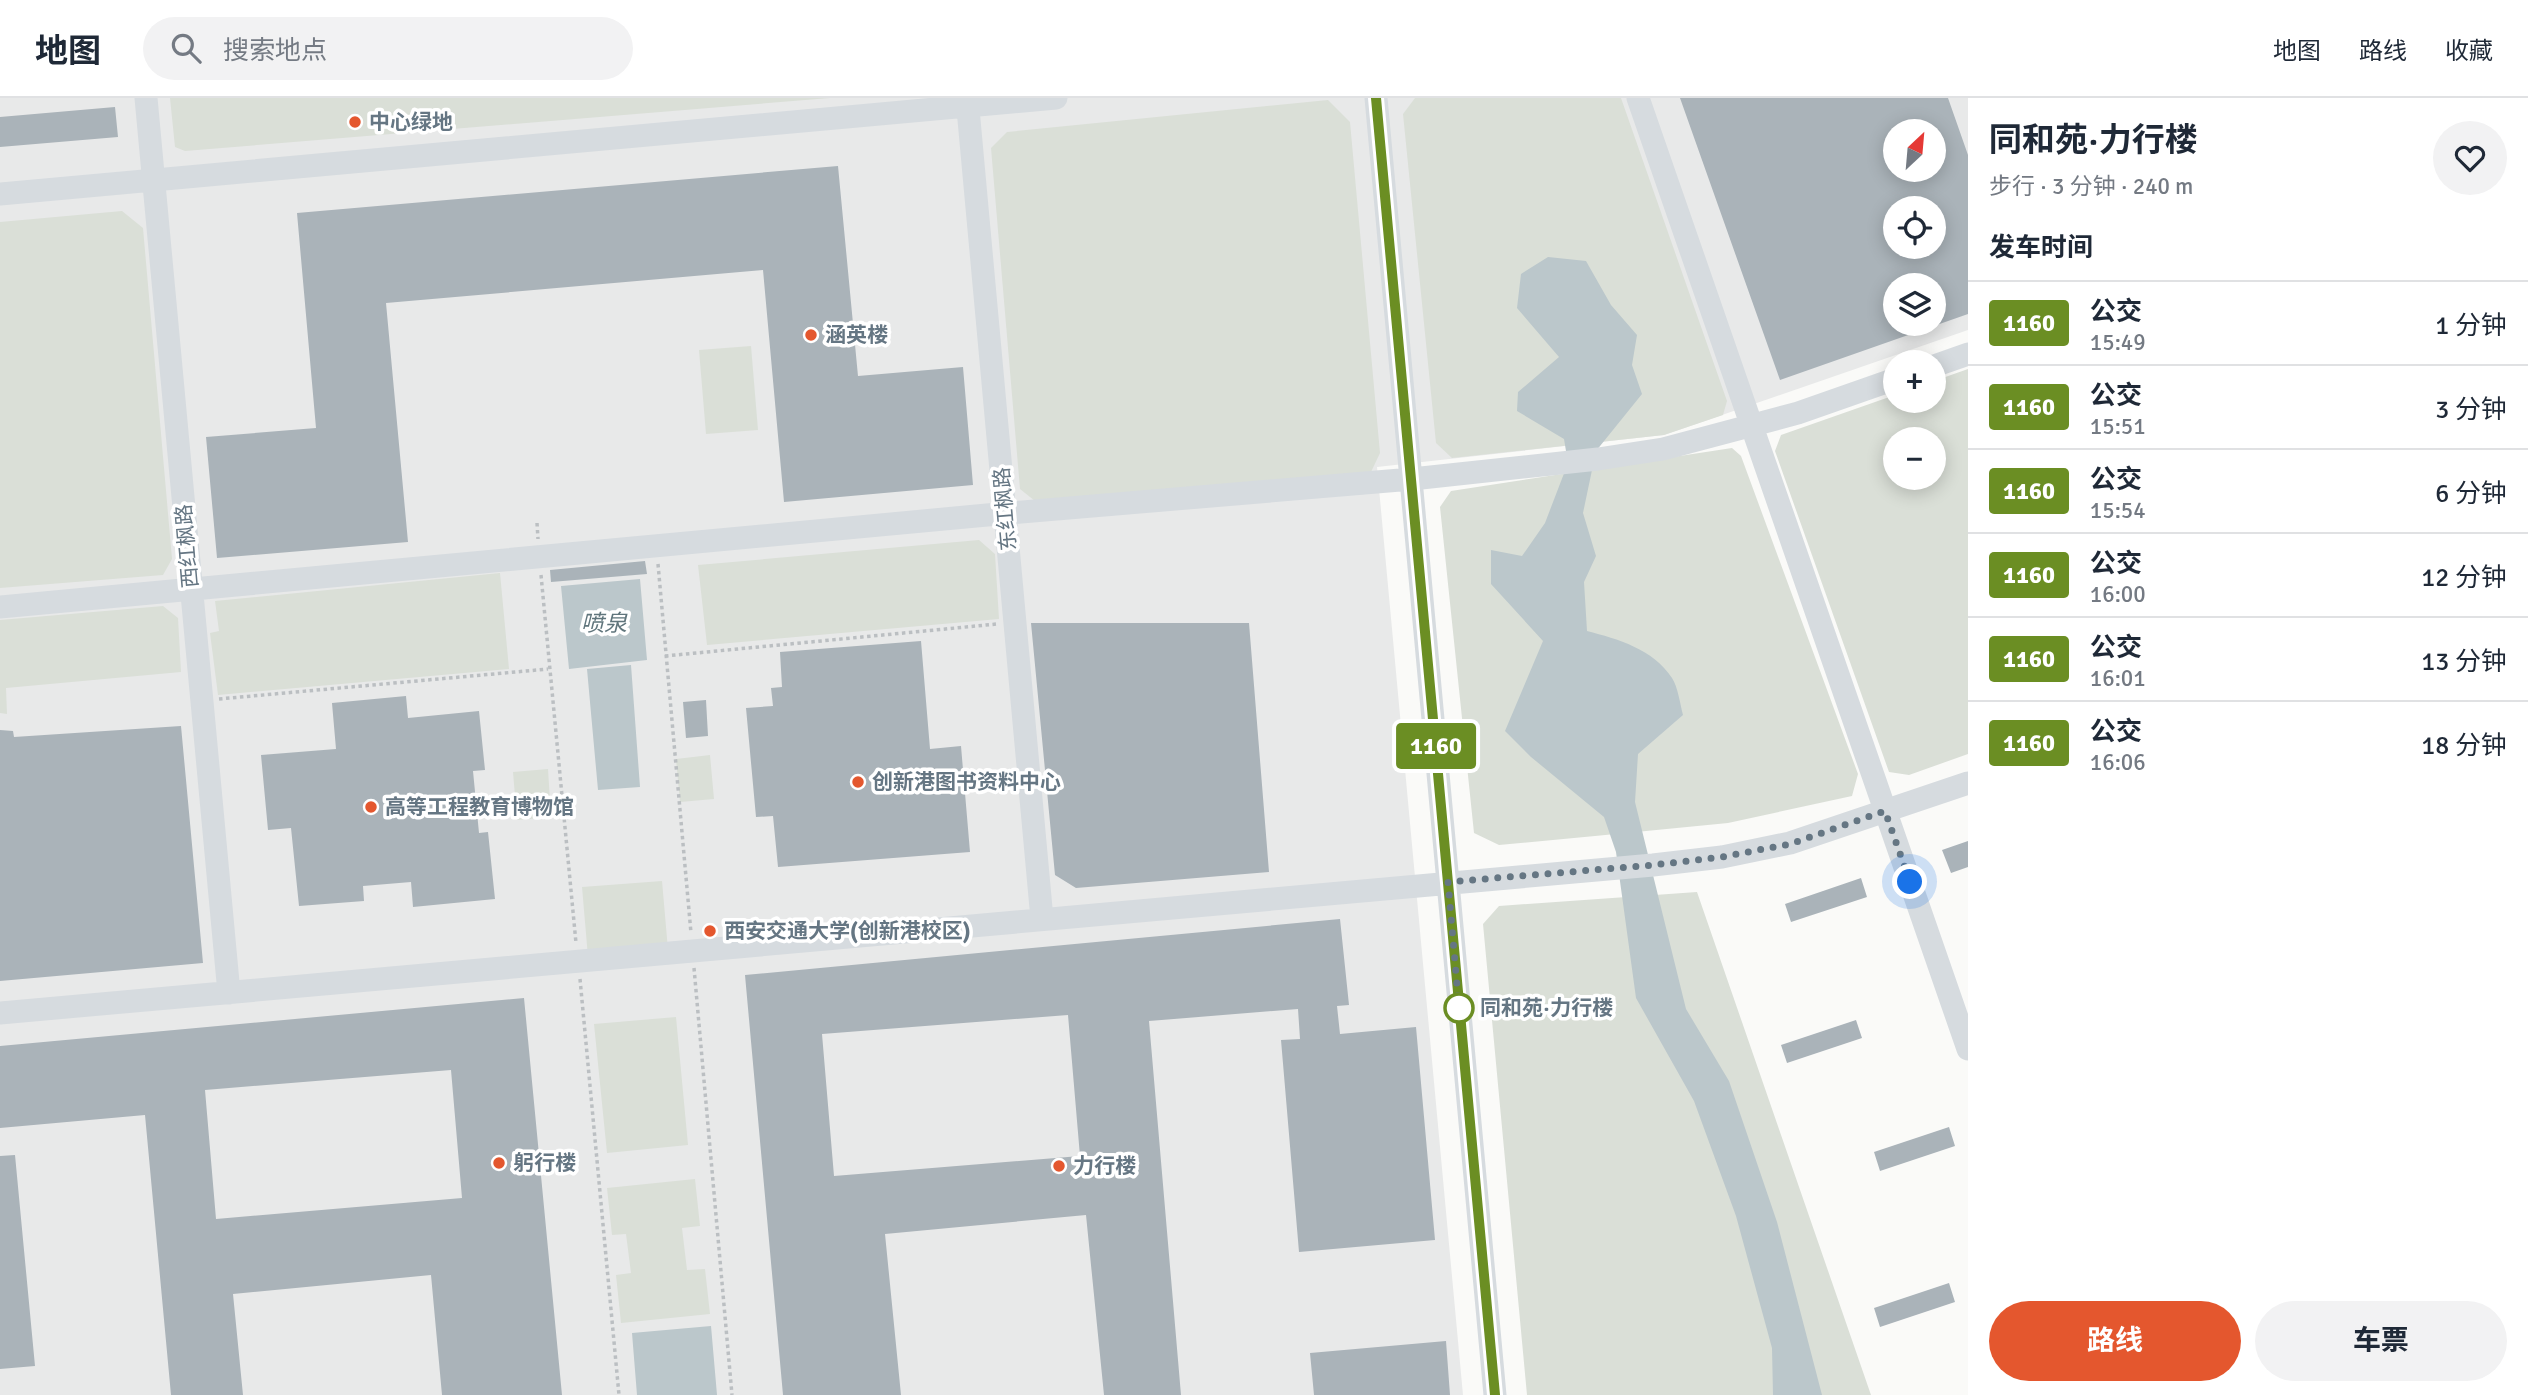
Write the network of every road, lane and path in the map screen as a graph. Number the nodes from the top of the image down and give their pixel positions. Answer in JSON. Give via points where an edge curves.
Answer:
{"nodes":[{"id":1,"x":146,"y":98,"type":"edge"},
{"id":2,"x":1056,"y":98,"type":"edge"},
{"id":3,"x":1376,"y":98,"type":"edge"},
{"id":4,"x":1638,"y":98,"type":"edge"},
{"id":5,"x":967,"y":102,"type":"edge"},
{"id":6,"x":154,"y":180,"type":"junction"},
{"id":7,"x":0,"y":194,"type":"edge"},
{"id":8,"x":1968,"y":354,"type":"edge"},
{"id":9,"x":1946,"y":362,"type":"edge"},
{"id":10,"x":1883,"y":383,"type":"edge"},
{"id":11,"x":1750,"y":426,"type":"junction"},
{"id":12,"x":1412,"y":479,"type":"junction"},
{"id":13,"x":1005,"y":514,"type":"junction"},
{"id":14,"x":191,"y":589,"type":"junction"},
{"id":15,"x":0,"y":607,"type":"edge"},
{"id":16,"x":1016,"y":622,"type":"junction"},
{"id":17,"x":665,"y":656,"type":"dead end"},
{"id":18,"x":548,"y":668,"type":"dead end"},
{"id":19,"x":202,"y":700,"type":"junction"},
{"id":20,"x":1968,"y":783,"type":"edge"},
{"id":21,"x":1885,"y":811,"type":"junction"},
{"id":22,"x":1448,"y":882,"type":"junction"},
{"id":23,"x":1041,"y":919,"type":"junction"},
{"id":24,"x":229,"y":993,"type":"junction"},
{"id":25,"x":0,"y":1013,"type":"edge"},
{"id":26,"x":1968,"y":1049,"type":"edge"},
{"id":27,"x":1495,"y":1395,"type":"edge"}],
"edges":[{"from":1,"to":6,"type":"street","name":"西红枫路"},
{"from":2,"to":5,"type":"street"},
{"from":3,"to":12,"type":"street"},
{"from":4,"to":11,"type":"street"},
{"from":5,"to":6,"type":"street"},
{"from":5,"to":13,"type":"street","name":"东红枫路"},
{"from":6,"to":7,"type":"street"},
{"from":6,"to":14,"type":"street","name":"西红枫路"},
{"from":8,"to":9,"type":"street"},
{"from":10,"to":11,"type":"street"},
{"from":11,"to":12,"type":"street","via":[[1588,461]]},
{"from":11,"to":21,"type":"street"},
{"from":12,"to":13,"type":"street"},
{"from":12,"to":22,"type":"street"},
{"from":13,"to":14,"type":"street"},
{"from":13,"to":16,"type":"street","name":"东红枫路"},
{"from":14,"to":15,"type":"street"},
{"from":14,"to":19,"type":"street","name":"西红枫路"},
{"from":16,"to":17,"type":"path"},
{"from":16,"to":23,"type":"street","name":"东红枫路"},
{"from":18,"to":19,"type":"path"},
{"from":19,"to":24,"type":"street","name":"西红枫路"},
{"from":20,"to":21,"type":"street"},
{"from":21,"to":22,"type":"street","via":[[1790,844],[1722,857]]},
{"from":21,"to":26,"type":"street"},
{"from":22,"to":23,"type":"street"},
{"from":22,"to":27,"type":"street"},
{"from":23,"to":24,"type":"street"},
{"from":24,"to":25,"type":"street"}]}
